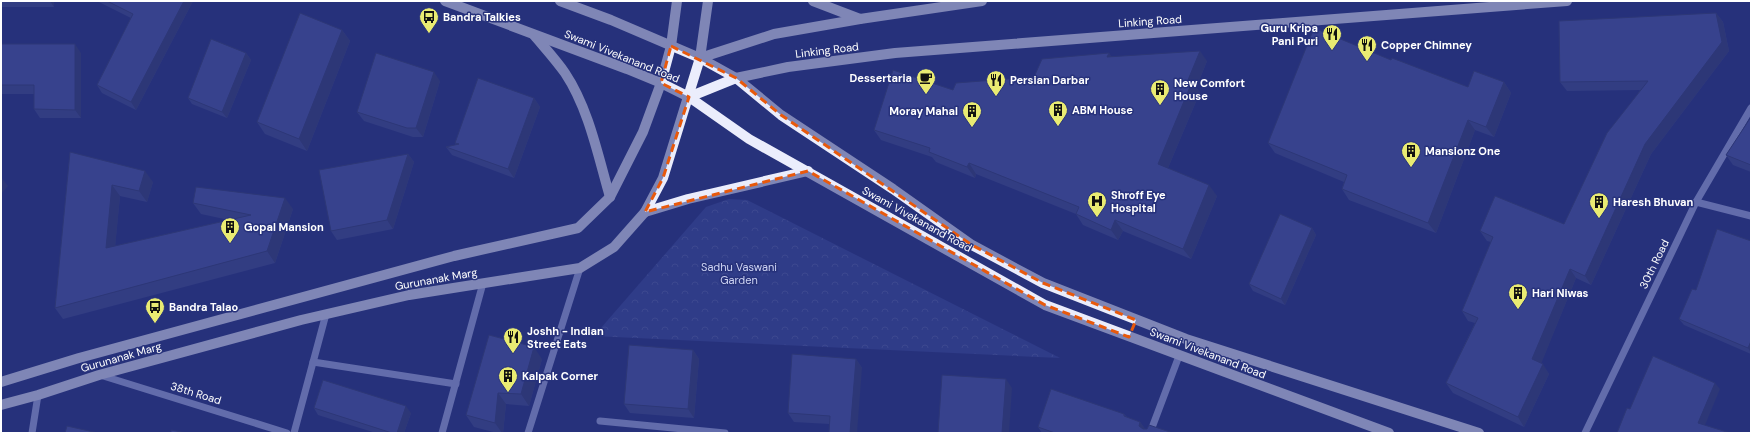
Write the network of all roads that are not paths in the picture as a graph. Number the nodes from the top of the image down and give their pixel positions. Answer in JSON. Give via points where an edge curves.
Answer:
{"nodes":[{"id":1,"x":445,"y":1,"type":"edge"},
{"id":2,"x":560,"y":1,"type":"edge"},
{"id":3,"x":677,"y":1,"type":"edge"},
{"id":4,"x":708,"y":1,"type":"edge"},
{"id":5,"x":813,"y":1,"type":"edge"},
{"id":6,"x":982,"y":1,"type":"edge"},
{"id":7,"x":1568,"y":1,"type":"edge"},
{"id":8,"x":860,"y":19,"type":"junction"},
{"id":9,"x":533,"y":34,"type":"junction"},
{"id":10,"x":671,"y":46,"type":"junction"},
{"id":11,"x":700,"y":58,"type":"junction"},
{"id":12,"x":736,"y":78,"type":"junction"},
{"id":13,"x":661,"y":83,"type":"junction"},
{"id":14,"x":689,"y":96,"type":"junction"},
{"id":15,"x":1751,"y":108,"type":"edge"},
{"id":16,"x":808,"y":171,"type":"junction"},
{"id":17,"x":610,"y":197,"type":"junction"},
{"id":18,"x":1696,"y":202,"type":"junction"},
{"id":19,"x":645,"y":212,"type":"junction"},
{"id":20,"x":1751,"y":216,"type":"edge"},
{"id":21,"x":580,"y":268,"type":"junction"},
{"id":22,"x":483,"y":283,"type":"junction"},
{"id":23,"x":326,"y":314,"type":"junction"},
{"id":24,"x":1136,"y":320,"type":"junction"},
{"id":25,"x":1130,"y":337,"type":"junction"},
{"id":26,"x":1179,"y":356,"type":"junction"},
{"id":27,"x":313,"y":362,"type":"junction"},
{"id":28,"x":99,"y":375,"type":"junction"},
{"id":29,"x":1,"y":382,"type":"edge"},
{"id":30,"x":456,"y":384,"type":"junction"},
{"id":31,"x":38,"y":395,"type":"junction"},
{"id":32,"x":1,"y":405,"type":"edge"},
{"id":33,"x":600,"y":421,"type":"dead end"},
{"id":34,"x":32,"y":433,"type":"edge"},
{"id":35,"x":287,"y":433,"type":"edge"},
{"id":36,"x":294,"y":433,"type":"edge"},
{"id":37,"x":442,"y":433,"type":"edge"},
{"id":38,"x":528,"y":433,"type":"edge"},
{"id":39,"x":725,"y":433,"type":"edge"},
{"id":40,"x":1150,"y":433,"type":"edge"},
{"id":41,"x":1388,"y":433,"type":"edge"},
{"id":42,"x":1479,"y":433,"type":"edge"},
{"id":43,"x":1585,"y":433,"type":"edge"}],
"edges":[{"from":1,"to":9,"type":"main road","name":"Swami Vivekanand Road"},
{"from":2,"to":10,"type":"main road","name":"Swami Vivekanand Road"},
{"from":3,"to":10,"type":"main road","name":"Gurunanak Marg"},
{"from":4,"to":11,"type":"main road","name":"Gurunanak Marg"},
{"from":5,"to":8,"type":"main road"},
{"from":6,"to":8,"type":"main road","name":"Linking Road"},
{"from":7,"to":12,"type":"main road","name":"Linking Road","via":[[894,53],[788,67]]},
{"from":8,"to":11,"type":"main road","name":"Linking Road","via":[[774,34]]},
{"from":9,"to":13,"type":"main road","name":"Swami Vivekanand Road"},
{"from":9,"to":17,"type":"main road","via":[[565,74],[579,100]]},
{"from":10,"to":11,"type":"main road","name":"Swami Vivekanand Road"},
{"from":10,"to":13,"type":"main road","name":"Gurunanak Marg"},
{"from":11,"to":12,"type":"main road","name":"Swami Vivekanand Road"},
{"from":11,"to":14,"type":"main road","name":"Gurunanak Marg"},
{"from":12,"to":14,"type":"main road","name":"Linking Road"},
{"from":12,"to":24,"type":"main road","name":"Swami Vivekanand Road","via":[[781,115],[972,245],[1043,283]]},
{"from":13,"to":14,"type":"main road","name":"Swami Vivekanand Road"},
{"from":13,"to":17,"type":"main road","name":"Gurunanak Marg","via":[[635,152]]},
{"from":14,"to":16,"type":"main road","name":"Swami Vivekanand Road","via":[[749,139]]},
{"from":14,"to":19,"type":"main road","name":"Gurunanak Marg","via":[[663,178]]},
{"from":15,"to":18,"type":"street","name":"30th Road"},
{"from":16,"to":19,"type":"main road","via":[[688,199]]},
{"from":16,"to":25,"type":"main road","name":"Swami Vivekanand Road","via":[[1045,305]]},
{"from":17,"to":29,"type":"main road","name":"Gurunanak Marg","via":[[578,228],[454,256],[79,358]]},
{"from":18,"to":20,"type":"street"},
{"from":18,"to":43,"type":"street","name":"30th Road"},
{"from":19,"to":21,"type":"main road","name":"Gurunanak Marg","via":[[614,247]]},
{"from":21,"to":22,"type":"main road","name":"Gurunanak Marg"},
{"from":21,"to":38,"type":"street"},
{"from":22,"to":23,"type":"main road","name":"Gurunanak Marg","via":[[410,295]]},
{"from":22,"to":30,"type":"street"},
{"from":23,"to":27,"type":"street"},
{"from":23,"to":28,"type":"main road","name":"Gurunanak Marg"},
{"from":24,"to":25,"type":"main road"},
{"from":24,"to":42,"type":"main road","name":"Swami Vivekanand Road","via":[[1186,339]]},
{"from":25,"to":26,"type":"main road","name":"Swami Vivekanand Road"},
{"from":26,"to":40,"type":"street"},
{"from":26,"to":41,"type":"main road","name":"Swami Vivekanand Road"},
{"from":27,"to":30,"type":"street"},
{"from":27,"to":36,"type":"street"},
{"from":28,"to":31,"type":"main road","name":"Gurunanak Marg"},
{"from":28,"to":35,"type":"street","name":"38th Road"},
{"from":30,"to":37,"type":"street"},
{"from":31,"to":32,"type":"main road","name":"Gurunanak Marg"},
{"from":31,"to":34,"type":"street"},
{"from":33,"to":39,"type":"street"}]}
